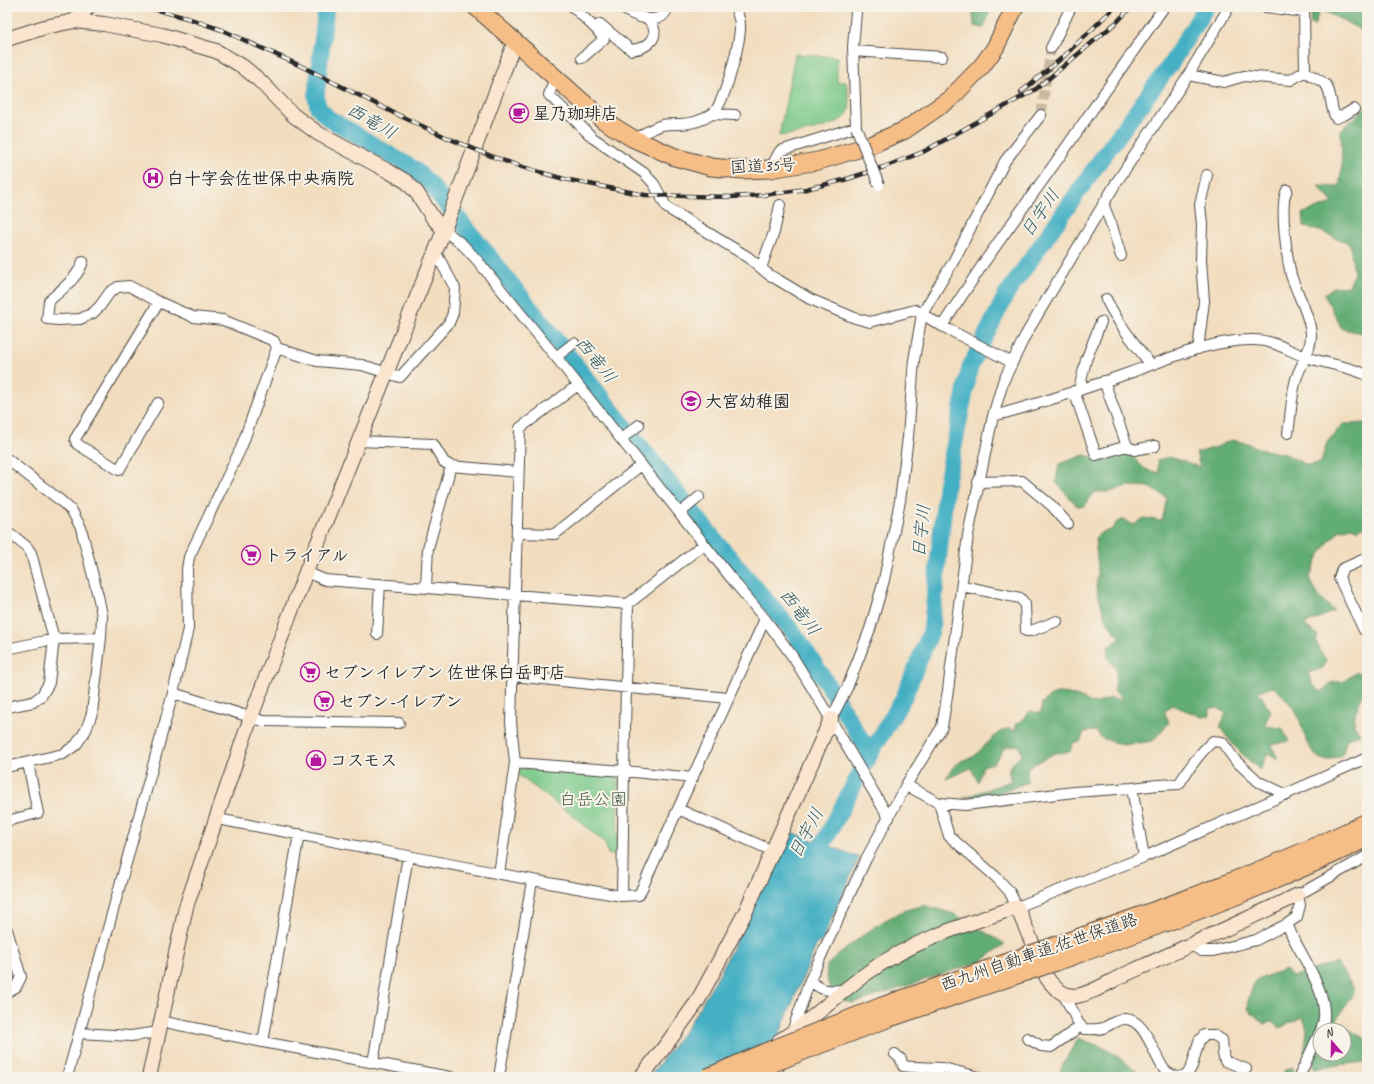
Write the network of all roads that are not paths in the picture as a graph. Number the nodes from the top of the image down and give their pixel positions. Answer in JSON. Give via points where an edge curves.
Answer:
{"nodes":[{"id":1,"x":88,"y":7,"type":"edge"},
{"id":2,"x":476,"y":7,"type":"edge"},
{"id":3,"x":573,"y":7,"type":"edge"},
{"id":4,"x":620,"y":7,"type":"edge"},
{"id":5,"x":668,"y":7,"type":"edge"},
{"id":6,"x":735,"y":7,"type":"edge"},
{"id":7,"x":1015,"y":7,"type":"edge"},
{"id":8,"x":1071,"y":7,"type":"edge"},
{"id":9,"x":1164,"y":7,"type":"edge"},
{"id":10,"x":1230,"y":7,"type":"edge"},
{"id":11,"x":1265,"y":7,"type":"edge"},
{"id":12,"x":856,"y":12,"type":"dead end"},
{"id":13,"x":648,"y":19,"type":"junction"},
{"id":14,"x":74,"y":21,"type":"junction"},
{"id":15,"x":596,"y":29,"type":"junction"},
{"id":16,"x":7,"y":39,"type":"edge"},
{"id":17,"x":515,"y":41,"type":"junction"},
{"id":18,"x":1051,"y":48,"type":"tunnel mouth"},
{"id":19,"x":853,"y":51,"type":"junction"},
{"id":20,"x":942,"y":57,"type":"dead end"},
{"id":21,"x":582,"y":58,"type":"dead end"},
{"id":22,"x":1305,"y":72,"type":"junction"},
{"id":23,"x":1188,"y":75,"type":"junction"},
{"id":24,"x":555,"y":77,"type":"junction"},
{"id":25,"x":1354,"y":109,"type":"dead end"},
{"id":26,"x":713,"y":114,"type":"junction"},
{"id":27,"x":735,"y":115,"type":"dead end"},
{"id":28,"x":1041,"y":115,"type":"tunnel mouth"},
{"id":29,"x":856,"y":127,"type":"junction"},
{"id":30,"x":635,"y":139,"type":"junction"},
{"id":31,"x":770,"y":169,"type":"junction"},
{"id":32,"x":1207,"y":175,"type":"dead end"},
{"id":33,"x":879,"y":185,"type":"dead end"},
{"id":34,"x":1287,"y":190,"type":"dead end"},
{"id":35,"x":1103,"y":204,"type":"junction"},
{"id":36,"x":780,"y":205,"type":"dead end"},
{"id":37,"x":444,"y":230,"type":"junction"},
{"id":38,"x":435,"y":251,"type":"junction"},
{"id":39,"x":1121,"y":256,"type":"dead end"},
{"id":40,"x":83,"y":261,"type":"dead end"},
{"id":41,"x":761,"y":268,"type":"junction"},
{"id":42,"x":1106,"y":299,"type":"dead end"},
{"id":43,"x":159,"y":302,"type":"junction"},
{"id":44,"x":922,"y":314,"type":"junction"},
{"id":45,"x":1101,"y":322,"type":"dead end"},
{"id":46,"x":942,"y":326,"type":"junction"},
{"id":47,"x":573,"y":344,"type":"dead end"},
{"id":48,"x":277,"y":348,"type":"junction"},
{"id":49,"x":1198,"y":349,"type":"junction"},
{"id":50,"x":558,"y":356,"type":"junction"},
{"id":51,"x":1305,"y":356,"type":"junction"},
{"id":52,"x":1011,"y":362,"type":"junction"},
{"id":53,"x":1151,"y":364,"type":"junction"},
{"id":54,"x":386,"y":373,"type":"junction"},
{"id":55,"x":1367,"y":374,"type":"edge"},
{"id":56,"x":1104,"y":381,"type":"junction"},
{"id":57,"x":578,"y":384,"type":"junction"},
{"id":58,"x":1077,"y":390,"type":"junction"},
{"id":59,"x":158,"y":403,"type":"dead end"},
{"id":60,"x":993,"y":416,"type":"junction"},
{"id":61,"x":638,"y":425,"type":"dead end"},
{"id":62,"x":1288,"y":433,"type":"dead end"},
{"id":63,"x":623,"y":437,"type":"junction"},
{"id":64,"x":358,"y":441,"type":"junction"},
{"id":65,"x":1127,"y":446,"type":"junction"},
{"id":66,"x":1155,"y":446,"type":"dead end"},
{"id":67,"x":7,"y":459,"type":"edge"},
{"id":68,"x":642,"y":465,"type":"junction"},
{"id":69,"x":451,"y":466,"type":"junction"},
{"id":70,"x":518,"y":472,"type":"junction"},
{"id":71,"x":978,"y":482,"type":"junction"},
{"id":72,"x":698,"y":498,"type":"dead end"},
{"id":73,"x":682,"y":510,"type":"junction"},
{"id":74,"x":1068,"y":524,"type":"dead end"},
{"id":75,"x":7,"y":531,"type":"edge"},
{"id":76,"x":517,"y":532,"type":"junction"},
{"id":77,"x":704,"y":544,"type":"junction"},
{"id":78,"x":1367,"y":558,"type":"edge"},
{"id":79,"x":306,"y":572,"type":"junction"},
{"id":80,"x":380,"y":584,"type":"junction"},
{"id":81,"x":962,"y":586,"type":"junction"},
{"id":82,"x":426,"y":587,"type":"junction"},
{"id":83,"x":514,"y":594,"type":"junction"},
{"id":84,"x":628,"y":604,"type":"junction"},
{"id":85,"x":765,"y":618,"type":"junction"},
{"id":86,"x":1057,"y":621,"type":"dead end"},
{"id":87,"x":1365,"y":625,"type":"edge"},
{"id":88,"x":377,"y":634,"type":"dead end"},
{"id":89,"x":101,"y":638,"type":"junction"},
{"id":90,"x":54,"y":640,"type":"junction"},
{"id":91,"x":7,"y":649,"type":"edge"},
{"id":92,"x":513,"y":676,"type":"junction"},
{"id":93,"x":626,"y":688,"type":"junction"},
{"id":94,"x":173,"y":693,"type":"junction"},
{"id":95,"x":728,"y":698,"type":"junction"},
{"id":96,"x":7,"y":707,"type":"edge"},
{"id":97,"x":252,"y":717,"type":"junction"},
{"id":98,"x":833,"y":717,"type":"junction"},
{"id":99,"x":399,"y":723,"type":"dead end"},
{"id":100,"x":1367,"y":758,"type":"edge"},
{"id":101,"x":28,"y":763,"type":"junction"},
{"id":102,"x":515,"y":764,"type":"junction"},
{"id":103,"x":7,"y":767,"type":"edge"},
{"id":104,"x":624,"y":771,"type":"junction"},
{"id":105,"x":693,"y":778,"type":"junction"},
{"id":106,"x":906,"y":785,"type":"junction"},
{"id":107,"x":1132,"y":788,"type":"junction"},
{"id":108,"x":1287,"y":795,"type":"junction"},
{"id":109,"x":938,"y":803,"type":"junction"},
{"id":110,"x":678,"y":809,"type":"junction"},
{"id":111,"x":888,"y":815,"type":"junction"},
{"id":112,"x":217,"y":819,"type":"junction"},
{"id":113,"x":7,"y":821,"type":"edge"},
{"id":114,"x":1367,"y":822,"type":"edge"},
{"id":115,"x":298,"y":834,"type":"junction"},
{"id":116,"x":1367,"y":838,"type":"edge"},
{"id":117,"x":773,"y":851,"type":"junction"},
{"id":118,"x":408,"y":856,"type":"junction"},
{"id":119,"x":1367,"y":856,"type":"edge"},
{"id":120,"x":1144,"y":857,"type":"junction"},
{"id":121,"x":499,"y":874,"type":"junction"},
{"id":122,"x":532,"y":881,"type":"junction"},
{"id":123,"x":1298,"y":895,"type":"junction"},
{"id":124,"x":622,"y":896,"type":"junction"},
{"id":125,"x":1017,"y":907,"type":"junction"},
{"id":126,"x":1287,"y":924,"type":"junction"},
{"id":127,"x":7,"y":930,"type":"edge"},
{"id":128,"x":9,"y":941,"type":"edge"},
{"id":129,"x":1191,"y":945,"type":"junction"},
{"id":130,"x":1053,"y":954,"type":"junction"},
{"id":131,"x":810,"y":980,"type":"junction"},
{"id":132,"x":843,"y":990,"type":"junction"},
{"id":133,"x":7,"y":992,"type":"edge"},
{"id":134,"x":1062,"y":994,"type":"junction"},
{"id":135,"x":884,"y":1013,"type":"junction"},
{"id":136,"x":1323,"y":1022,"type":"edge"},
{"id":137,"x":159,"y":1026,"type":"junction"},
{"id":138,"x":1081,"y":1026,"type":"junction"},
{"id":139,"x":79,"y":1033,"type":"junction"},
{"id":140,"x":786,"y":1037,"type":"junction"},
{"id":141,"x":1027,"y":1038,"type":"dead end"},
{"id":142,"x":263,"y":1042,"type":"junction"},
{"id":143,"x":1312,"y":1049,"type":"edge"},
{"id":144,"x":895,"y":1054,"type":"dead end"},
{"id":145,"x":373,"y":1063,"type":"junction"},
{"id":146,"x":942,"y":1068,"type":"junction"},
{"id":147,"x":1246,"y":1069,"type":"dead end"},
{"id":148,"x":67,"y":1077,"type":"edge"},
{"id":149,"x":149,"y":1077,"type":"edge"},
{"id":150,"x":450,"y":1077,"type":"edge"},
{"id":151,"x":499,"y":1077,"type":"edge"},
{"id":152,"x":641,"y":1077,"type":"edge"},
{"id":153,"x":708,"y":1077,"type":"edge"},
{"id":154,"x":719,"y":1077,"type":"edge"},
{"id":155,"x":739,"y":1077,"type":"edge"},
{"id":156,"x":772,"y":1077,"type":"edge"},
{"id":157,"x":930,"y":1077,"type":"edge"},
{"id":158,"x":979,"y":1077,"type":"edge"},
{"id":159,"x":1177,"y":1077,"type":"edge"},
{"id":160,"x":1299,"y":1077,"type":"edge"}],
"edges":[{"from":1,"to":14,"type":"street"},
{"from":2,"to":17,"type":"highway","name":"国道35号"},
{"from":3,"to":15,"type":"street"},
{"from":4,"to":13,"type":"street"},
{"from":5,"to":13,"type":"street","via":[[661,18]]},
{"from":6,"to":26,"type":"street","via":[[740,35],[724,95]]},
{"from":7,"to":31,"type":"highway","name":"国道35号","via":[[995,48],[982,66],[950,99],[905,130],[868,146],[818,161]]},
{"from":8,"to":18,"type":"street"},
{"from":9,"to":46,"type":"street","via":[[984,261]]},
{"from":10,"to":23,"type":"street"},
{"from":11,"to":22,"type":"street","via":[[1304,12]]},
{"from":12,"to":19,"type":"street"},
{"from":13,"to":15,"type":"street","via":[[654,25],[653,39],[646,47],[638,49],[631,50],[600,24]]},
{"from":14,"to":16,"type":"street"},
{"from":14,"to":37,"type":"street","via":[[162,35],[216,51],[242,66],[293,115],[319,134],[407,182]]},
{"from":15,"to":21,"type":"street","via":[[604,39]]},
{"from":17,"to":24,"type":"highway","name":"国道35号"},
{"from":17,"to":37,"type":"street"},
{"from":19,"to":20,"type":"street"},
{"from":19,"to":29,"type":"street"},
{"from":22,"to":23,"type":"street","via":[[1292,80],[1244,76],[1224,82]]},
{"from":22,"to":25,"type":"street","via":[[1327,86],[1332,112],[1336,118]]},
{"from":23,"to":35,"type":"street"},
{"from":24,"to":30,"type":"highway","name":"国道35号","via":[[603,120]]},
{"from":24,"to":41,"type":"street","via":[[549,95],[594,138],[644,173],[654,184],[667,208],[742,253]]},
{"from":26,"to":27,"type":"street"},
{"from":26,"to":30,"type":"street","via":[[690,123],[661,125]]},
{"from":28,"to":44,"type":"street","via":[[1005,161],[953,262]]},
{"from":29,"to":31,"type":"street","via":[[780,151]]},
{"from":29,"to":33,"type":"street","bridge":true},
{"from":30,"to":31,"type":"highway","name":"国道35号","via":[[675,157],[711,167]]},
{"from":32,"to":49,"type":"street","via":[[1200,205],[1204,301]]},
{"from":34,"to":51,"type":"street","via":[[1284,222],[1291,274],[1311,334]]},
{"from":35,"to":39,"type":"street"},
{"from":35,"to":52,"type":"street"},
{"from":36,"to":41,"type":"street","via":[[774,232]]},
{"from":37,"to":38,"type":"street"},
{"from":37,"to":50,"type":"street","via":[[477,260]]},
{"from":38,"to":54,"type":"street"},
{"from":38,"to":54,"type":"street","via":[[455,288],[453,313],[449,323],[400,377]]},
{"from":40,"to":43,"type":"street","via":[[81,268],[49,301],[47,319],[80,319],[93,312],[110,292],[118,287],[129,286]]},
{"from":41,"to":44,"type":"street","via":[[810,299],[870,322],[915,310]]},
{"from":42,"to":53,"type":"street","via":[[1123,329]]},
{"from":43,"to":48,"type":"street","via":[[193,317],[223,320],[274,341]]},
{"from":43,"to":59,"type":"street","via":[[74,439],[77,444],[119,470]]},
{"from":44,"to":46,"type":"street"},
{"from":44,"to":98,"type":"street","via":[[914,360],[900,501],[884,580],[870,629]]},
{"from":45,"to":58,"type":"street"},
{"from":46,"to":52,"type":"street"},
{"from":47,"to":50,"type":"street"},
{"from":48,"to":54,"type":"street","via":[[317,361],[362,365]]},
{"from":48,"to":94,"type":"street","via":[[241,448],[189,556],[188,629]]},
{"from":49,"to":51,"type":"street","via":[[1229,342],[1256,340],[1279,345]]},
{"from":49,"to":53,"type":"street"},
{"from":50,"to":57,"type":"street"},
{"from":51,"to":55,"type":"street"},
{"from":51,"to":62,"type":"street","via":[[1292,395]]},
{"from":52,"to":60,"type":"street","via":[[1002,382]]},
{"from":53,"to":56,"type":"street"},
{"from":54,"to":64,"type":"street"},
{"from":56,"to":58,"type":"street"},
{"from":56,"to":65,"type":"street"},
{"from":57,"to":63,"type":"street"},
{"from":57,"to":70,"type":"street","via":[[520,428]]},
{"from":58,"to":60,"type":"street"},
{"from":58,"to":65,"type":"street","via":[[1096,454]]},
{"from":60,"to":71,"type":"street"},
{"from":61,"to":63,"type":"street"},
{"from":63,"to":68,"type":"street"},
{"from":64,"to":69,"type":"street","via":[[434,444],[444,462]]},
{"from":64,"to":79,"type":"street"},
{"from":65,"to":66,"type":"street","via":[[1134,450]]},
{"from":67,"to":89,"type":"street","via":[[72,511],[80,528],[99,600],[102,616]]},
{"from":68,"to":73,"type":"street"},
{"from":68,"to":76,"type":"street","via":[[554,534]]},
{"from":69,"to":70,"type":"street"},
{"from":69,"to":82,"type":"street","via":[[428,548]]},
{"from":70,"to":76,"type":"street"},
{"from":71,"to":74,"type":"street","via":[[1022,481],[1052,506]]},
{"from":71,"to":81,"type":"street"},
{"from":72,"to":73,"type":"street"},
{"from":73,"to":77,"type":"street"},
{"from":75,"to":90,"type":"street","via":[[31,553]]},
{"from":76,"to":83,"type":"street"},
{"from":77,"to":84,"type":"street"},
{"from":77,"to":85,"type":"street"},
{"from":78,"to":87,"type":"street","via":[[1342,569],[1339,578]]},
{"from":79,"to":80,"type":"street","via":[[325,580]]},
{"from":79,"to":97,"type":"street"},
{"from":80,"to":82,"type":"street"},
{"from":80,"to":88,"type":"street"},
{"from":81,"to":86,"type":"street","via":[[1020,598],[1025,604],[1026,631]]},
{"from":81,"to":106,"type":"street","via":[[942,727]]},
{"from":82,"to":83,"type":"street"},
{"from":83,"to":84,"type":"street"},
{"from":83,"to":92,"type":"street"},
{"from":84,"to":93,"type":"street"},
{"from":85,"to":95,"type":"street"},
{"from":85,"to":98,"type":"street"},
{"from":89,"to":90,"type":"street"},
{"from":89,"to":101,"type":"street","via":[[92,713],[86,730],[76,745],[63,754]]},
{"from":90,"to":91,"type":"street"},
{"from":90,"to":96,"type":"street","via":[[49,683],[42,695],[33,702]]},
{"from":92,"to":93,"type":"street"},
{"from":92,"to":102,"type":"street","via":[[511,722]]},
{"from":93,"to":95,"type":"street"},
{"from":93,"to":104,"type":"street"},
{"from":94,"to":97,"type":"street"},
{"from":94,"to":139,"type":"street"},
{"from":95,"to":105,"type":"street"},
{"from":97,"to":99,"type":"street","via":[[263,720]]},
{"from":97,"to":112,"type":"street"},
{"from":98,"to":111,"type":"street"},
{"from":98,"to":117,"type":"street"},
{"from":100,"to":108,"type":"street"},
{"from":101,"to":103,"type":"street"},
{"from":101,"to":113,"type":"street","via":[[38,813]]},
{"from":102,"to":104,"type":"street"},
{"from":102,"to":121,"type":"street"},
{"from":104,"to":105,"type":"street"},
{"from":104,"to":124,"type":"street"},
{"from":105,"to":110,"type":"street"},
{"from":106,"to":109,"type":"street"},
{"from":106,"to":111,"type":"street"},
{"from":107,"to":108,"type":"street","via":[[1179,784],[1193,762],[1213,741],[1222,742],[1235,760],[1259,782]]},
{"from":107,"to":109,"type":"street","via":[[965,805]]},
{"from":107,"to":120,"type":"street"},
{"from":108,"to":120,"type":"street"},
{"from":109,"to":125,"type":"street","via":[[949,836],[996,877],[1009,891]]},
{"from":110,"to":117,"type":"street"},
{"from":110,"to":124,"type":"street","via":[[639,895]]},
{"from":111,"to":131,"type":"street"},
{"from":112,"to":115,"type":"street"},
{"from":112,"to":137,"type":"street","via":[[186,907]]},
{"from":114,"to":130,"type":"highway","name":"西九州自動車道;佐世保道路","via":[[1299,854],[1141,916]]},
{"from":115,"to":118,"type":"street"},
{"from":115,"to":142,"type":"street"},
{"from":116,"to":130,"type":"highway","name":"西九州自動車道;佐世保道路","via":[[1299,870],[1179,918]]},
{"from":117,"to":152,"type":"street","via":[[745,912],[697,1002]]},
{"from":118,"to":121,"type":"street"},
{"from":118,"to":145,"type":"street"},
{"from":119,"to":123,"type":"street"},
{"from":120,"to":125,"type":"street"},
{"from":121,"to":122,"type":"street"},
{"from":122,"to":124,"type":"street"},
{"from":122,"to":151,"type":"street"},
{"from":123,"to":126,"type":"street","via":[[1300,905],[1297,917]]},
{"from":123,"to":129,"type":"street"},
{"from":125,"to":132,"type":"street","via":[[917,944]]},
{"from":125,"to":134,"type":"street","via":[[1047,978]]},
{"from":126,"to":129,"type":"street","via":[[1256,940],[1213,951],[1202,951]]},
{"from":126,"to":136,"type":"street","via":[[1321,993],[1324,1009]]},
{"from":127,"to":128,"type":"street"},
{"from":128,"to":133,"type":"street","via":[[21,977],[16,987]]},
{"from":129,"to":134,"type":"street","via":[[1093,990],[1076,996]]},
{"from":130,"to":135,"type":"highway","name":"西九州自動車道;佐世保道路","bridge":true},
{"from":131,"to":132,"type":"street","via":[[829,991]]},
{"from":131,"to":140,"type":"street"},
{"from":132,"to":140,"type":"street"},
{"from":134,"to":138,"type":"street"},
{"from":135,"to":153,"type":"highway","name":"西九州自動車道;佐世保道路","bridge":true,"via":[[778,1047]]},
{"from":135,"to":155,"type":"highway","name":"西九州自動車道;佐世保道路","bridge":true,"via":[[806,1050]]},
{"from":137,"to":139,"type":"street","via":[[131,1036]]},
{"from":137,"to":142,"type":"street"},
{"from":137,"to":149,"type":"street"},
{"from":138,"to":141,"type":"street","via":[[1051,1047],[1041,1046]]},
{"from":138,"to":159,"type":"street","via":[[1084,1029],[1102,1028],[1116,1021],[1134,1021],[1147,1036],[1164,1068]]},
{"from":139,"to":148,"type":"street"},
{"from":140,"to":154,"type":"street","bridge":true},
{"from":140,"to":156,"type":"street"},
{"from":142,"to":145,"type":"street"},
{"from":143,"to":160,"type":"street"},
{"from":144,"to":146,"type":"street","via":[[901,1059],[903,1066]]},
{"from":145,"to":150,"type":"street"},
{"from":146,"to":157,"type":"street","via":[[934,1071]]},
{"from":146,"to":158,"type":"street"},
{"from":147,"to":159,"type":"street","via":[[1225,1061],[1222,1040],[1214,1035],[1204,1035],[1199,1041],[1192,1066],[1186,1075]]}]}
